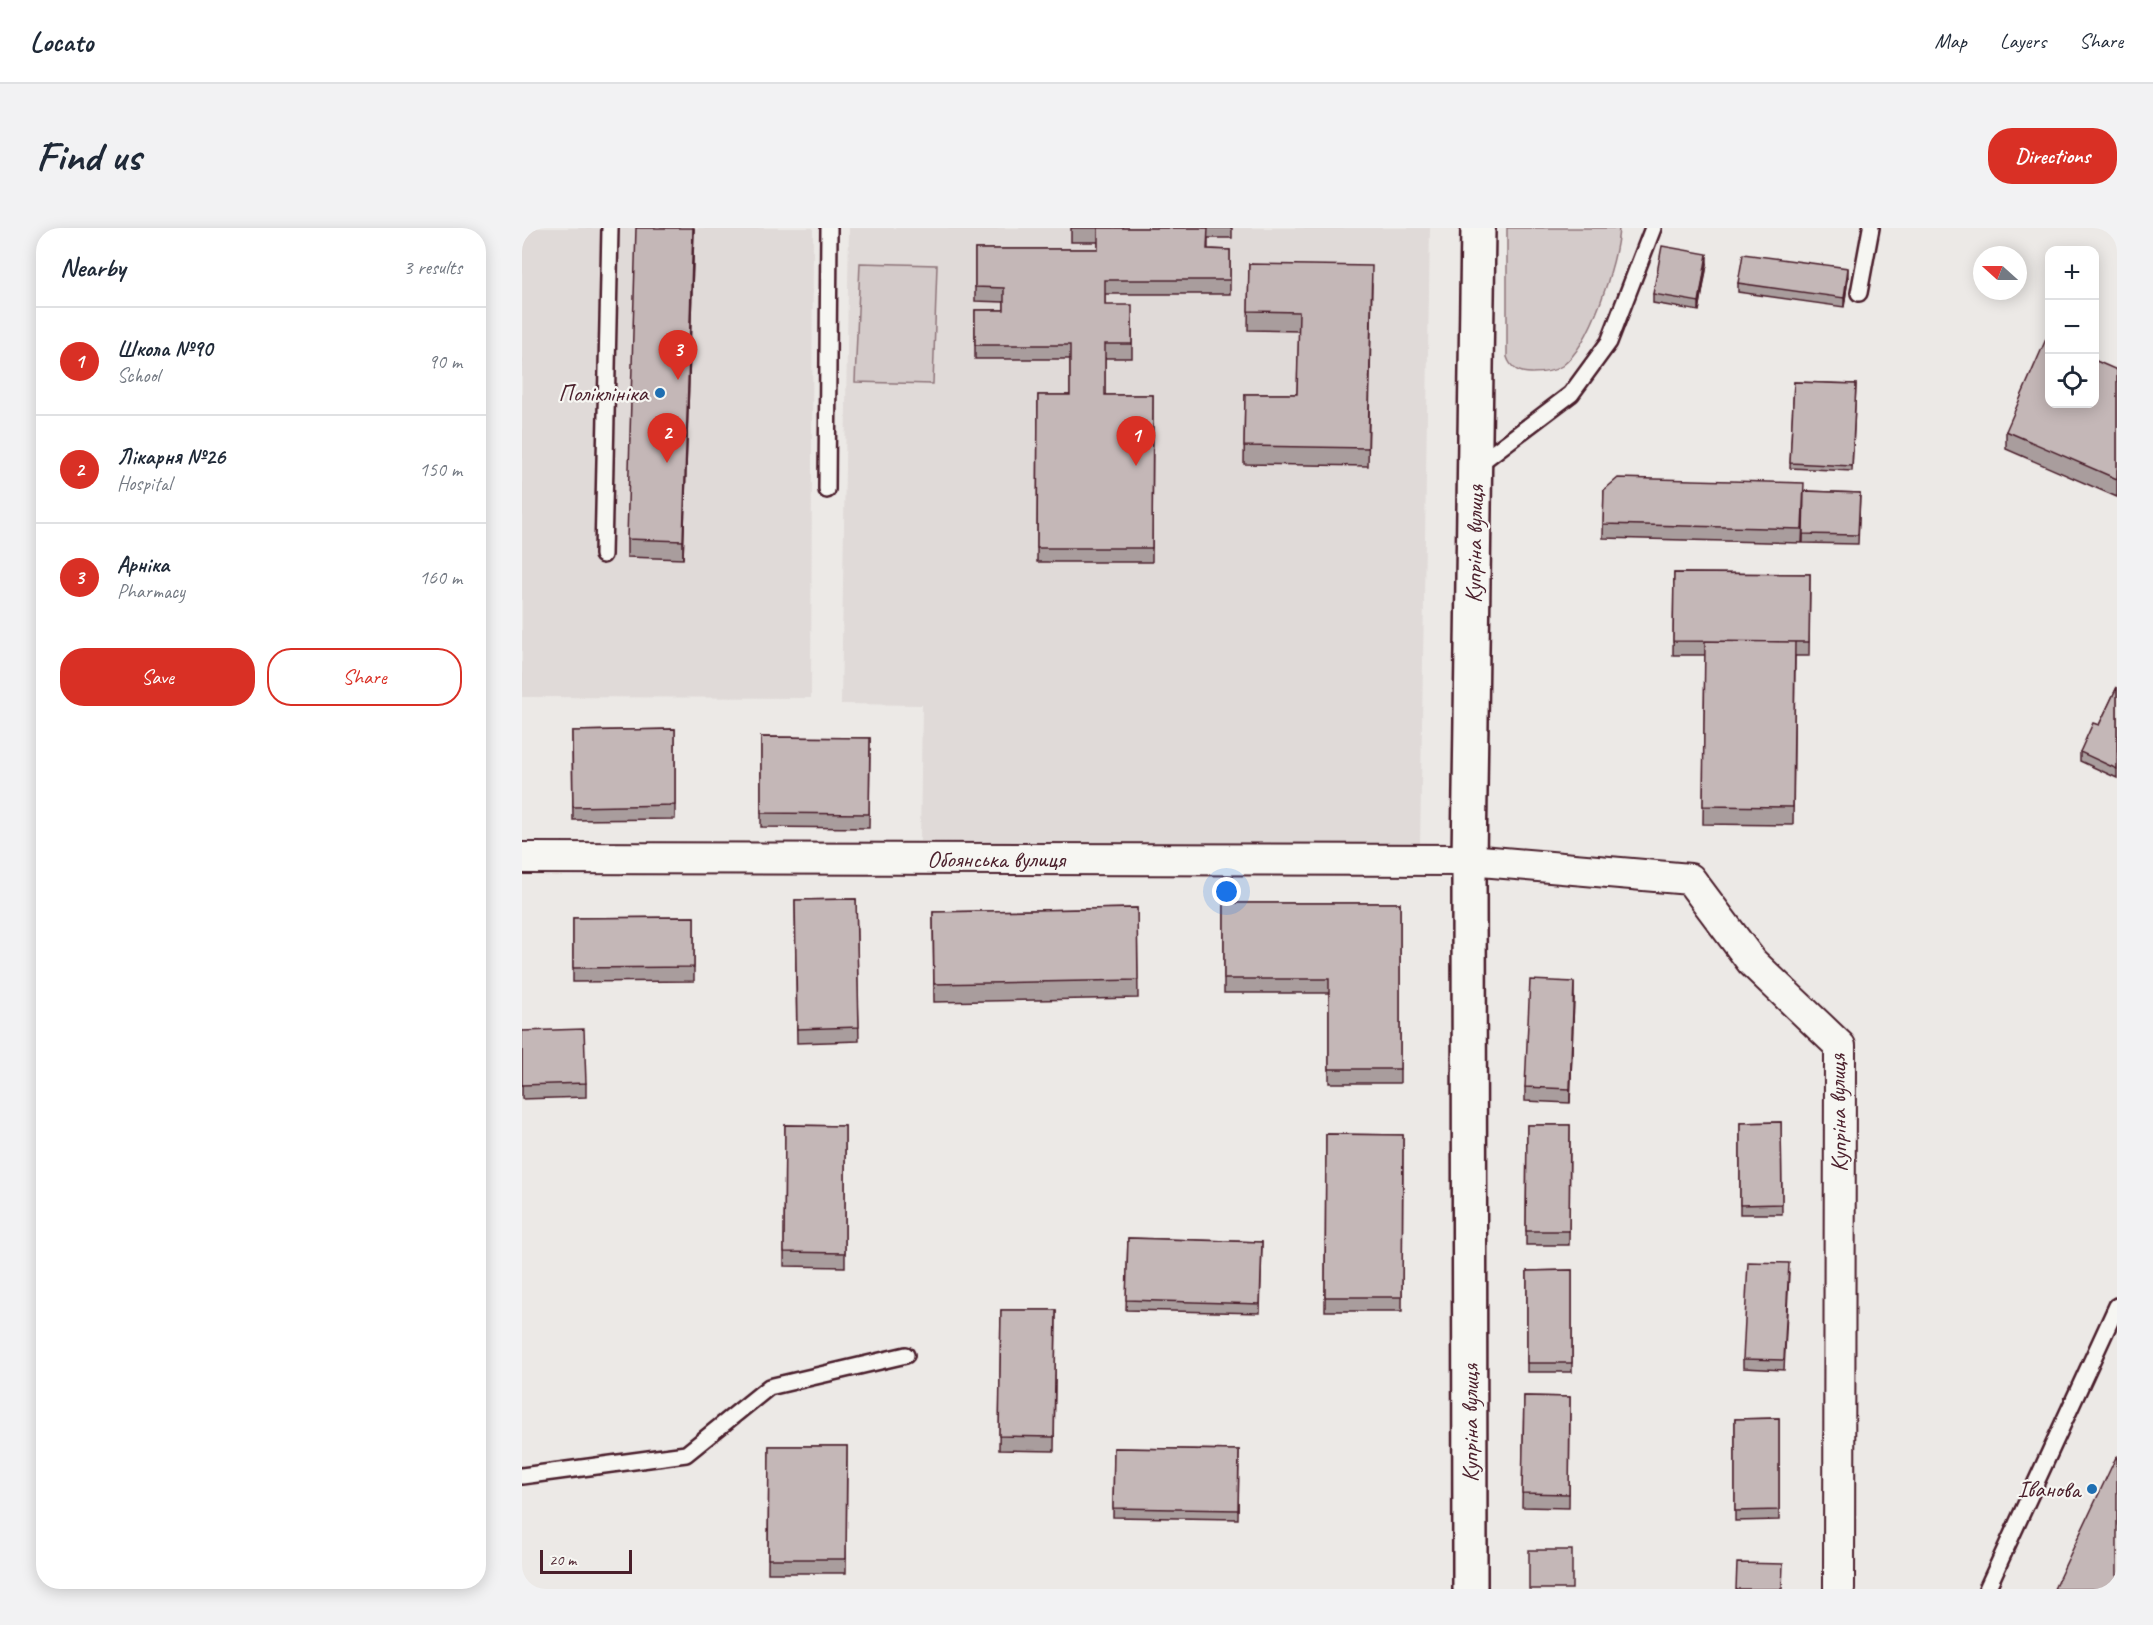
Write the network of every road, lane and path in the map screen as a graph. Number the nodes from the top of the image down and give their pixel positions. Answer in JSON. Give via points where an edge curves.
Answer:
{"nodes":[{"id":1,"x":609,"y":228,"type":"edge"},
{"id":2,"x":829,"y":228,"type":"edge"},
{"id":3,"x":1478,"y":228,"type":"edge"},
{"id":4,"x":1653,"y":228,"type":"edge"},
{"id":5,"x":1870,"y":228,"type":"edge"},
{"id":6,"x":1859,"y":293,"type":"dead end"},
{"id":7,"x":1475,"y":466,"type":"junction"},
{"id":8,"x":827,"y":490,"type":"dead end"},
{"id":9,"x":603,"y":555,"type":"dead end"},
{"id":10,"x":522,"y":858,"type":"edge"},
{"id":11,"x":1469,"y":860,"type":"junction"},
{"id":12,"x":2117,"y":1306,"type":"edge"},
{"id":13,"x":906,"y":1355,"type":"dead end"},
{"id":14,"x":522,"y":1476,"type":"edge"},
{"id":15,"x":1470,"y":1589,"type":"edge"},
{"id":16,"x":1839,"y":1589,"type":"edge"},
{"id":17,"x":1987,"y":1589,"type":"edge"}],
"edges":[{"from":1,"to":9,"type":"lane"},
{"from":2,"to":8,"type":"lane"},
{"from":3,"to":7,"type":"main road","name":"Купріна вулиця"},
{"from":4,"to":7,"type":"lane","via":[[1609,342],[1577,385]]},
{"from":5,"to":6,"type":"lane"},
{"from":7,"to":11,"type":"main road","name":"Купріна вулиця"},
{"from":10,"to":11,"type":"street","name":"Обоянська вулиця"},
{"from":11,"to":15,"type":"main road","name":"Купріна вулиця"},
{"from":11,"to":16,"type":"street","name":"Купріна вулиця","via":[[1690,879],[1752,962],[1840,1046]]},
{"from":12,"to":17,"type":"lane"},
{"from":13,"to":14,"type":"lane","via":[[769,1387],[686,1454]]}]}
